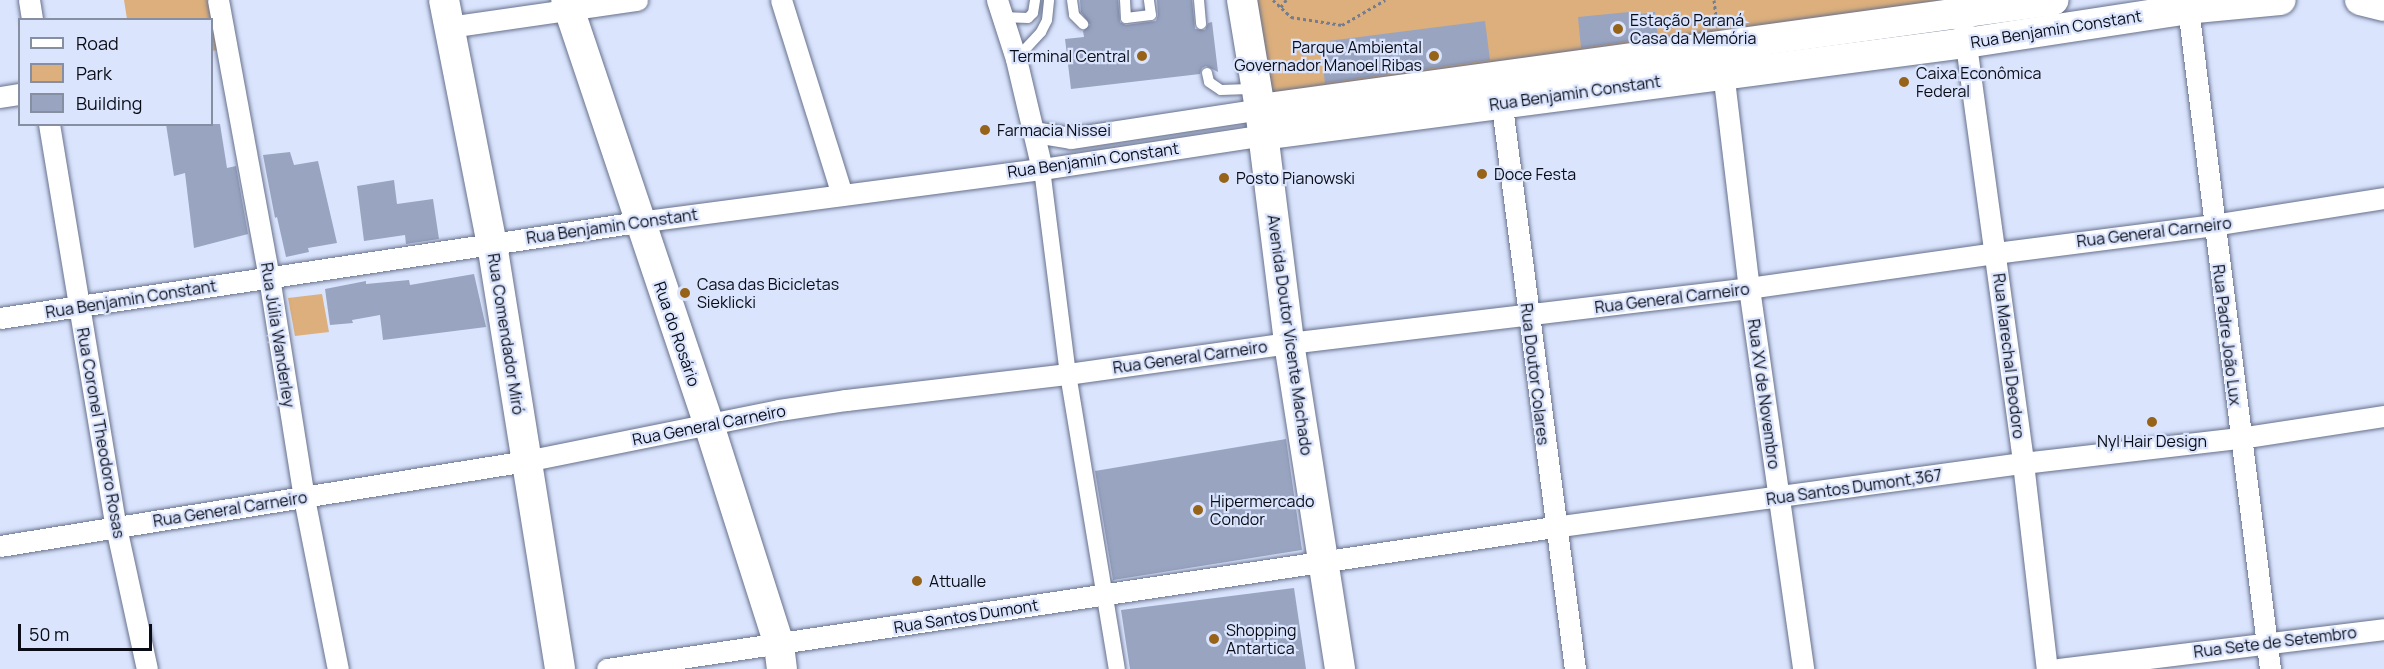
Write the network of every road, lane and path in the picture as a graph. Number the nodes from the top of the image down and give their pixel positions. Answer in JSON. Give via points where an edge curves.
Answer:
{"nodes":[{"id":1,"x":28,"y":0,"type":"edge"},
{"id":2,"x":218,"y":0,"type":"edge"},
{"id":3,"x":637,"y":0,"type":"edge"},
{"id":4,"x":781,"y":0,"type":"edge"},
{"id":5,"x":1035,"y":0,"type":"edge"},
{"id":6,"x":1049,"y":0,"type":"edge"},
{"id":7,"x":1072,"y":0,"type":"edge"},
{"id":8,"x":1125,"y":0,"type":"edge"},
{"id":9,"x":1149,"y":0,"type":"edge"},
{"id":10,"x":1242,"y":0,"type":"edge"},
{"id":11,"x":1273,"y":0,"type":"edge"},
{"id":12,"x":1286,"y":0,"type":"edge"},
{"id":13,"x":1385,"y":0,"type":"edge"},
{"id":14,"x":2054,"y":0,"type":"edge"},
{"id":15,"x":2281,"y":0,"type":"edge"},
{"id":16,"x":2361,"y":0,"type":"edge"},
{"id":17,"x":2187,"y":4,"type":"edge"},
{"id":18,"x":567,"y":5,"type":"edge"},
{"id":19,"x":1197,"y":6,"type":"edge"},
{"id":20,"x":2384,"y":6,"type":"edge"},
{"id":21,"x":1281,"y":8,"type":"junction"},
{"id":22,"x":999,"y":9,"type":"edge"},
{"id":23,"x":446,"y":13,"type":"edge"},
{"id":24,"x":1961,"y":13,"type":"junction"},
{"id":25,"x":32,"y":18,"type":"edge"},
{"id":26,"x":1083,"y":24,"type":"dead end"},
{"id":27,"x":1201,"y":24,"type":"dead end"},
{"id":28,"x":1966,"y":43,"type":"junction"},
{"id":29,"x":220,"y":57,"type":"edge"},
{"id":30,"x":1016,"y":59,"type":"junction"},
{"id":31,"x":1721,"y":60,"type":"junction"},
{"id":32,"x":1208,"y":73,"type":"dead end"},
{"id":33,"x":1500,"y":91,"type":"junction"},
{"id":34,"x":18,"y":94,"type":"edge"},
{"id":35,"x":0,"y":97,"type":"edge"},
{"id":36,"x":1260,"y":111,"type":"junction"},
{"id":37,"x":49,"y":126,"type":"edge"},
{"id":38,"x":1034,"y":132,"type":"junction"},
{"id":39,"x":1042,"y":169,"type":"junction"},
{"id":40,"x":842,"y":195,"type":"junction"},
{"id":41,"x":2384,"y":198,"type":"edge"},
{"id":42,"x":638,"y":222,"type":"junction"},
{"id":43,"x":2213,"y":225,"type":"junction"},
{"id":44,"x":492,"y":244,"type":"junction"},
{"id":45,"x":1995,"y":253,"type":"junction"},
{"id":46,"x":269,"y":277,"type":"junction"},
{"id":47,"x":1749,"y":288,"type":"junction"},
{"id":48,"x":79,"y":308,"type":"junction"},
{"id":49,"x":1527,"y":316,"type":"junction"},
{"id":50,"x":0,"y":318,"type":"edge"},
{"id":51,"x":1289,"y":343,"type":"junction"},
{"id":52,"x":1068,"y":374,"type":"junction"},
{"id":53,"x":2384,"y":416,"type":"edge"},
{"id":54,"x":709,"y":425,"type":"junction"},
{"id":55,"x":2240,"y":438,"type":"junction"},
{"id":56,"x":526,"y":461,"type":"junction"},
{"id":57,"x":2023,"y":463,"type":"junction"},
{"id":58,"x":1779,"y":497,"type":"junction"},
{"id":59,"x":304,"y":498,"type":"junction"},
{"id":60,"x":116,"y":527,"type":"junction"},
{"id":61,"x":1554,"y":527,"type":"junction"},
{"id":62,"x":0,"y":546,"type":"edge"},
{"id":63,"x":1325,"y":562,"type":"junction"},
{"id":64,"x":1105,"y":595,"type":"junction"},
{"id":65,"x":2384,"y":629,"type":"edge"},
{"id":66,"x":2267,"y":643,"type":"junction"},
{"id":67,"x":780,"y":657,"type":"edge"},
{"id":68,"x":147,"y":669,"type":"edge"},
{"id":69,"x":338,"y":669,"type":"edge"},
{"id":70,"x":560,"y":669,"type":"edge"},
{"id":71,"x":607,"y":669,"type":"edge"},
{"id":72,"x":1117,"y":669,"type":"edge"},
{"id":73,"x":1340,"y":669,"type":"edge"},
{"id":74,"x":1575,"y":669,"type":"edge"},
{"id":75,"x":1803,"y":669,"type":"edge"},
{"id":76,"x":2048,"y":669,"type":"edge"},
{"id":77,"x":2059,"y":669,"type":"edge"},
{"id":78,"x":2270,"y":669,"type":"edge"}],
"edges":[{"from":1,"to":25,"type":"street"},
{"from":2,"to":29,"type":"street","name":"Rua Júlia Wanderley"},
{"from":3,"to":18,"type":"street"},
{"from":4,"to":40,"type":"street"},
{"from":5,"to":22,"type":"lane","via":[[1028,18]]},
{"from":6,"to":30,"type":"lane","via":[[1041,32]]},
{"from":7,"to":26,"type":"lane","via":[[1076,21]]},
{"from":8,"to":9,"type":"lane","via":[[1126,18],[1151,15]]},
{"from":10,"to":36,"type":"main road","name":"Avenida Doutor Vicente Machado"},
{"from":11,"to":21,"type":"path"},
{"from":12,"to":21,"type":"path"},
{"from":13,"to":21,"type":"path","via":[[1342,25],[1291,17]]},
{"from":14,"to":24,"type":"main road","name":"Rua Benjamin Constant"},
{"from":15,"to":17,"type":"main road","name":"Rua Benjamin Constant"},
{"from":16,"to":20,"type":"main road"},
{"from":17,"to":28,"type":"main road","name":"Rua Benjamin Constant"},
{"from":17,"to":43,"type":"street","name":"Rua Padre João Lux"},
{"from":18,"to":23,"type":"street"},
{"from":18,"to":42,"type":"main road","name":"Rua do Rosário"},
{"from":19,"to":27,"type":"lane"},
{"from":22,"to":30,"type":"street"},
{"from":23,"to":44,"type":"main road","name":"Rua Comendador Miró"},
{"from":24,"to":28,"type":"street","name":"Rua Marechal Deodoro"},
{"from":24,"to":31,"type":"main road","name":"Rua Benjamin Constant"},
{"from":28,"to":31,"type":"main road","name":"Rua Benjamin Constant"},
{"from":28,"to":45,"type":"street","name":"Rua Marechal Deodoro"},
{"from":29,"to":46,"type":"street","name":"Rua Júlia Wanderley"},
{"from":30,"to":38,"type":"street"},
{"from":31,"to":33,"type":"main road","name":"Rua Benjamin Constant"},
{"from":31,"to":47,"type":"street","name":"Rua XV de Novembro"},
{"from":32,"to":36,"type":"lane","via":[[1214,88]]},
{"from":33,"to":36,"type":"main road","name":"Rua Benjamin Constant"},
{"from":33,"to":49,"type":"street","name":"Rua Doutor Colares"},
{"from":34,"to":35,"type":"street"},
{"from":36,"to":38,"type":"street","name":"Rua Benjamin Constant","via":[[1080,137]]},
{"from":36,"to":39,"type":"street","name":"Rua Benjamin Constant"},
{"from":36,"to":51,"type":"main road","name":"Avenida Doutor Vicente Machado"},
{"from":37,"to":48,"type":"street","name":"Rua Coronel Theodoro Rosas"},
{"from":38,"to":39,"type":"street"},
{"from":39,"to":40,"type":"street","name":"Rua Benjamin Constant"},
{"from":39,"to":52,"type":"street"},
{"from":40,"to":42,"type":"street","name":"Rua Benjamin Constant"},
{"from":41,"to":43,"type":"street","name":"Rua General Carneiro"},
{"from":42,"to":44,"type":"street","name":"Rua Benjamin Constant"},
{"from":42,"to":54,"type":"main road","name":"Rua do Rosário"},
{"from":43,"to":45,"type":"street","name":"Rua General Carneiro"},
{"from":43,"to":55,"type":"street","name":"Rua Padre João Lux"},
{"from":44,"to":46,"type":"street","name":"Rua Benjamin Constant"},
{"from":44,"to":56,"type":"main road","name":"Rua Comendador Miró"},
{"from":45,"to":47,"type":"street","name":"Rua General Carneiro"},
{"from":45,"to":57,"type":"street","name":"Rua Marechal Deodoro"},
{"from":46,"to":48,"type":"street","name":"Rua Benjamin Constant"},
{"from":46,"to":59,"type":"street","name":"Rua Júlia Wanderley"},
{"from":47,"to":49,"type":"street","name":"Rua General Carneiro"},
{"from":47,"to":58,"type":"street","name":"Rua XV de Novembro"},
{"from":48,"to":50,"type":"street","name":"Rua Benjamin Constant"},
{"from":48,"to":60,"type":"street","name":"Rua Coronel Theodoro Rosas"},
{"from":49,"to":51,"type":"street","name":"Rua General Carneiro"},
{"from":49,"to":61,"type":"street","name":"Rua Doutor Colares"},
{"from":51,"to":52,"type":"street","name":"Rua General Carneiro"},
{"from":51,"to":63,"type":"main road","name":"Avenida Doutor Vicente Machado"},
{"from":52,"to":54,"type":"street","name":"Rua General Carneiro","via":[[846,400]]},
{"from":52,"to":64,"type":"street"},
{"from":53,"to":55,"type":"street","name":"Rua Santos Dumont,367"},
{"from":54,"to":56,"type":"street","name":"Rua General Carneiro"},
{"from":54,"to":67,"type":"main road","name":"Rua do Rosário"},
{"from":55,"to":57,"type":"street","name":"Rua Santos Dumont,367"},
{"from":55,"to":66,"type":"street","name":"Rua Padre João Lux"},
{"from":56,"to":59,"type":"street","name":"Rua General Carneiro"},
{"from":56,"to":70,"type":"main road","name":"Rua Comendador Miró"},
{"from":57,"to":58,"type":"street","name":"Rua Santos Dumont,367"},
{"from":57,"to":76,"type":"street","name":"Rua Marechal Deodoro"},
{"from":58,"to":61,"type":"street","name":"Rua Santos Dumont,367"},
{"from":58,"to":75,"type":"street","name":"Rua XV de Novembro"},
{"from":59,"to":60,"type":"street","name":"Rua General Carneiro"},
{"from":59,"to":69,"type":"street","name":"Rua Júlia Wanderley"},
{"from":60,"to":62,"type":"street","name":"Rua General Carneiro"},
{"from":60,"to":68,"type":"street","name":"Rua Coronel Theodoro Rosas"},
{"from":61,"to":63,"type":"street","name":"Rua Santos Dumont,367"},
{"from":61,"to":74,"type":"street","name":"Rua Doutor Colares"},
{"from":63,"to":64,"type":"street","name":"Rua Santos Dumont"},
{"from":63,"to":73,"type":"main road","name":"Avenida Doutor Vicente Machado"},
{"from":64,"to":67,"type":"street","name":"Rua Santos Dumont"},
{"from":64,"to":72,"type":"street"},
{"from":65,"to":66,"type":"street","name":"Rua Sete de Setembro"},
{"from":66,"to":77,"type":"street","name":"Rua Sete de Setembro"},
{"from":66,"to":78,"type":"street","name":"Rua Padre João Lux"},
{"from":67,"to":71,"type":"street","name":"Rua Santos Dumont"}]}
